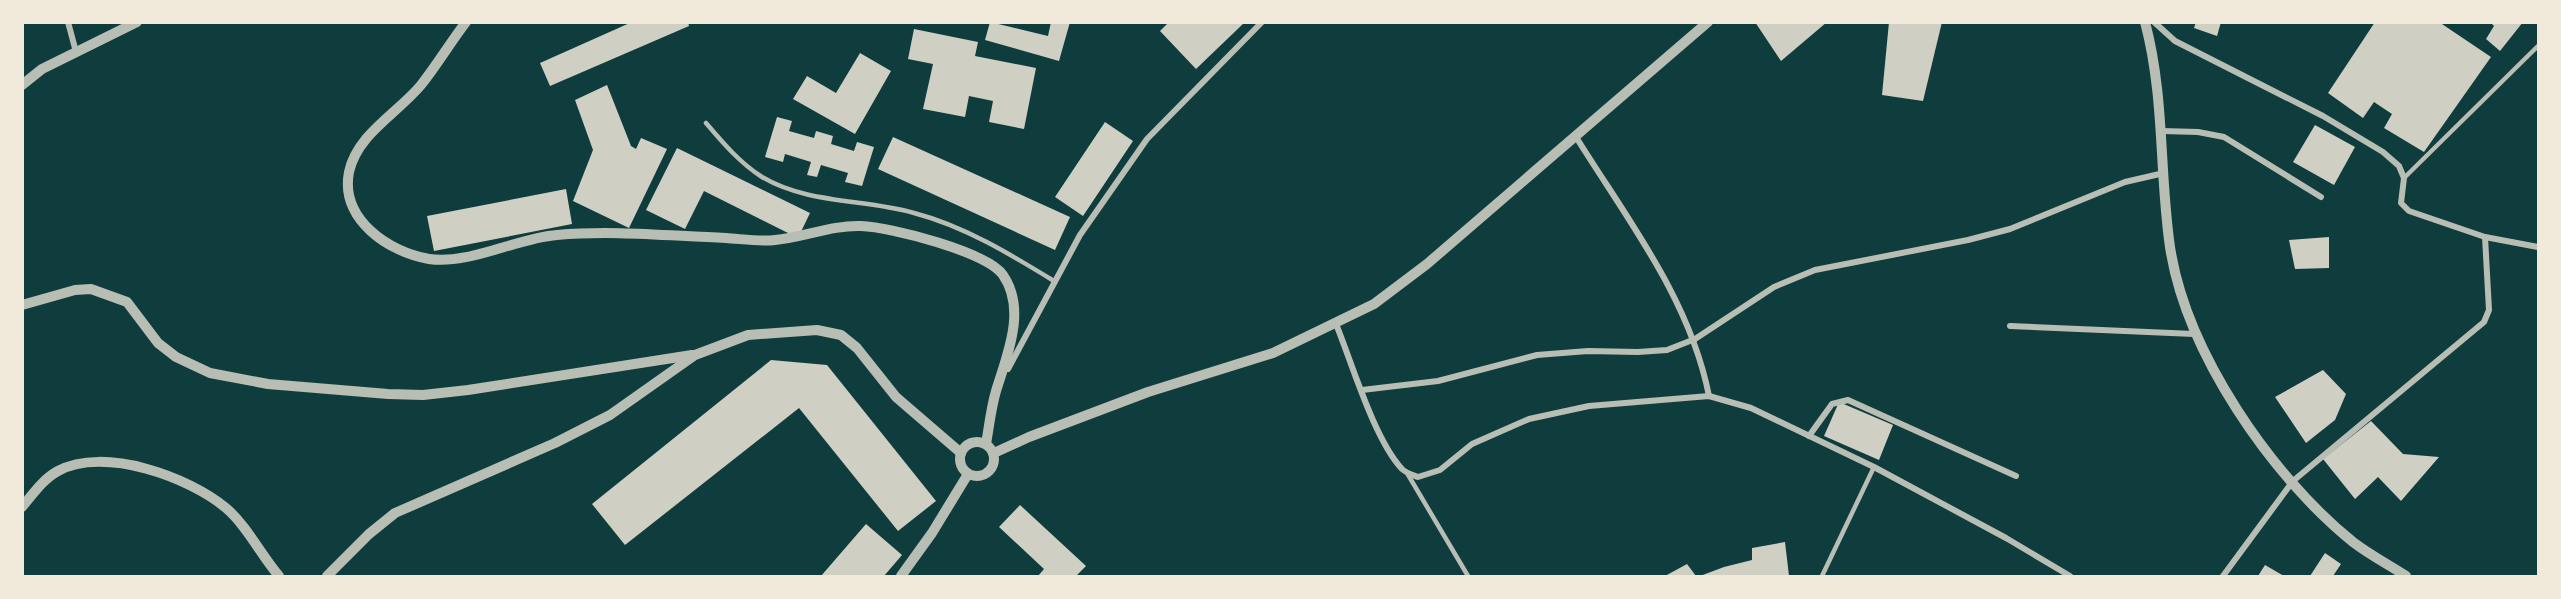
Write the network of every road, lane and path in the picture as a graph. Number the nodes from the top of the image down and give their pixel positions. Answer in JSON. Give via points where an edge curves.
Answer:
{"nodes":[{"id":1,"x":68,"y":22,"type":"edge"},
{"id":2,"x":137,"y":22,"type":"edge"},
{"id":3,"x":466,"y":22,"type":"edge"},
{"id":4,"x":1262,"y":22,"type":"edge"},
{"id":5,"x":1708,"y":22,"type":"edge"},
{"id":6,"x":2145,"y":22,"type":"edge"},
{"id":7,"x":2154,"y":22,"type":"edge"},
{"id":8,"x":2538,"y":46,"type":"edge"},
{"id":9,"x":76,"y":52,"type":"junction"},
{"id":10,"x":22,"y":85,"type":"edge"},
{"id":11,"x":706,"y":123,"type":"dead end"},
{"id":12,"x":2162,"y":131,"type":"junction"},
{"id":13,"x":1576,"y":137,"type":"junction"},
{"id":14,"x":2164,"y":173,"type":"junction"},
{"id":15,"x":2404,"y":178,"type":"junction"},
{"id":16,"x":2321,"y":197,"type":"dead end"},
{"id":17,"x":2485,"y":237,"type":"junction"},
{"id":18,"x":2538,"y":247,"type":"edge"},
{"id":19,"x":1054,"y":281,"type":"junction"},
{"id":20,"x":22,"y":305,"type":"edge"},
{"id":21,"x":1336,"y":324,"type":"junction"},
{"id":22,"x":2010,"y":326,"type":"dead end"},
{"id":23,"x":2194,"y":334,"type":"junction"},
{"id":24,"x":1695,"y":339,"type":"junction"},
{"id":25,"x":695,"y":355,"type":"junction"},
{"id":26,"x":1362,"y":390,"type":"junction"},
{"id":27,"x":995,"y":393,"type":"junction"},
{"id":28,"x":1709,"y":396,"type":"junction"},
{"id":29,"x":1809,"y":436,"type":"junction"},
{"id":30,"x":986,"y":444,"type":"junction"},
{"id":31,"x":961,"y":453,"type":"junction"},
{"id":32,"x":993,"y":453,"type":"junction"},
{"id":33,"x":1874,"y":466,"type":"junction"},
{"id":34,"x":1406,"y":472,"type":"junction"},
{"id":35,"x":968,"y":474,"type":"junction"},
{"id":36,"x":2016,"y":476,"type":"dead end"},
{"id":37,"x":2293,"y":481,"type":"junction"},
{"id":38,"x":22,"y":507,"type":"edge"},
{"id":39,"x":279,"y":576,"type":"edge"},
{"id":40,"x":327,"y":576,"type":"edge"},
{"id":41,"x":901,"y":576,"type":"edge"},
{"id":42,"x":1468,"y":576,"type":"edge"},
{"id":43,"x":1822,"y":576,"type":"edge"},
{"id":44,"x":2070,"y":576,"type":"edge"},
{"id":45,"x":2223,"y":576,"type":"edge"},
{"id":46,"x":2406,"y":576,"type":"edge"}],
"edges":[{"from":1,"to":9,"type":"street"},
{"from":2,"to":9,"type":"street"},
{"from":3,"to":27,"type":"street","via":[[421,85],[377,127],[356,154],[349,174],[353,207],[362,224],[378,238],[427,258],[449,260],[554,235],[609,232],[775,240],[835,227],[881,228],[958,249],[990,262],[1003,274],[1010,287],[1014,323]]},
{"from":4,"to":19,"type":"street","via":[[1147,139],[1080,235]]},
{"from":5,"to":13,"type":"street"},
{"from":6,"to":12,"type":"street","via":[[2156,64]]},
{"from":7,"to":15,"type":"street","via":[[2175,41],[2323,116],[2383,152],[2399,166]]},
{"from":8,"to":15,"type":"lane"},
{"from":9,"to":10,"type":"street","via":[[42,69]]},
{"from":11,"to":19,"type":"lane","via":[[735,157],[764,177],[797,191],[914,212],[957,228]]},
{"from":12,"to":14,"type":"street"},
{"from":12,"to":16,"type":"street","via":[[2224,137]]},
{"from":13,"to":21,"type":"street","via":[[1404,283]]},
{"from":13,"to":24,"type":"street","via":[[1678,301]]},
{"from":14,"to":23,"type":"street","via":[[2170,247]]},
{"from":14,"to":24,"type":"street","via":[[2125,182],[2010,229],[1815,270],[1774,287]]},
{"from":15,"to":17,"type":"street","via":[[2401,203],[2409,211]]},
{"from":17,"to":18,"type":"street"},
{"from":17,"to":37,"type":"street","via":[[2489,310],[2484,322]]},
{"from":19,"to":27,"type":"street"},
{"from":20,"to":25,"type":"street","via":[[91,289],[127,302],[158,343],[210,374],[268,384],[388,394],[468,390]]},
{"from":21,"to":26,"type":"street"},
{"from":21,"to":32,"type":"street","via":[[1273,353],[1148,392]]},
{"from":22,"to":23,"type":"street"},
{"from":23,"to":37,"type":"street","via":[[2250,428]]},
{"from":24,"to":26,"type":"street","via":[[1667,350],[1537,356],[1438,381]]},
{"from":24,"to":28,"type":"street"},
{"from":25,"to":31,"type":"street","via":[[748,335],[817,330],[841,335],[857,348],[896,397]]},
{"from":25,"to":40,"type":"street","via":[[610,415],[395,513]]},
{"from":26,"to":34,"type":"street","via":[[1388,447]]},
{"from":27,"to":30,"type":"street"},
{"from":28,"to":29,"type":"street","via":[[1751,408]]},
{"from":28,"to":34,"type":"street","via":[[1588,406],[1528,419],[1472,444],[1440,470],[1418,477]]},
{"from":29,"to":33,"type":"street"},
{"from":29,"to":36,"type":"street","via":[[1832,404],[1848,400]]},
{"from":30,"to":31,"type":"street","via":[[968,444]]},
{"from":30,"to":32,"type":"street"},
{"from":31,"to":35,"type":"street","via":[[961,465]]},
{"from":32,"to":35,"type":"street","via":[[990,470],[980,476]]},
{"from":33,"to":43,"type":"lane"},
{"from":33,"to":44,"type":"street"},
{"from":34,"to":42,"type":"lane"},
{"from":35,"to":41,"type":"street"},
{"from":37,"to":45,"type":"street"},
{"from":37,"to":46,"type":"street","via":[[2354,542]]},
{"from":38,"to":39,"type":"street","via":[[59,470],[105,463],[160,472],[227,509]]}]}
